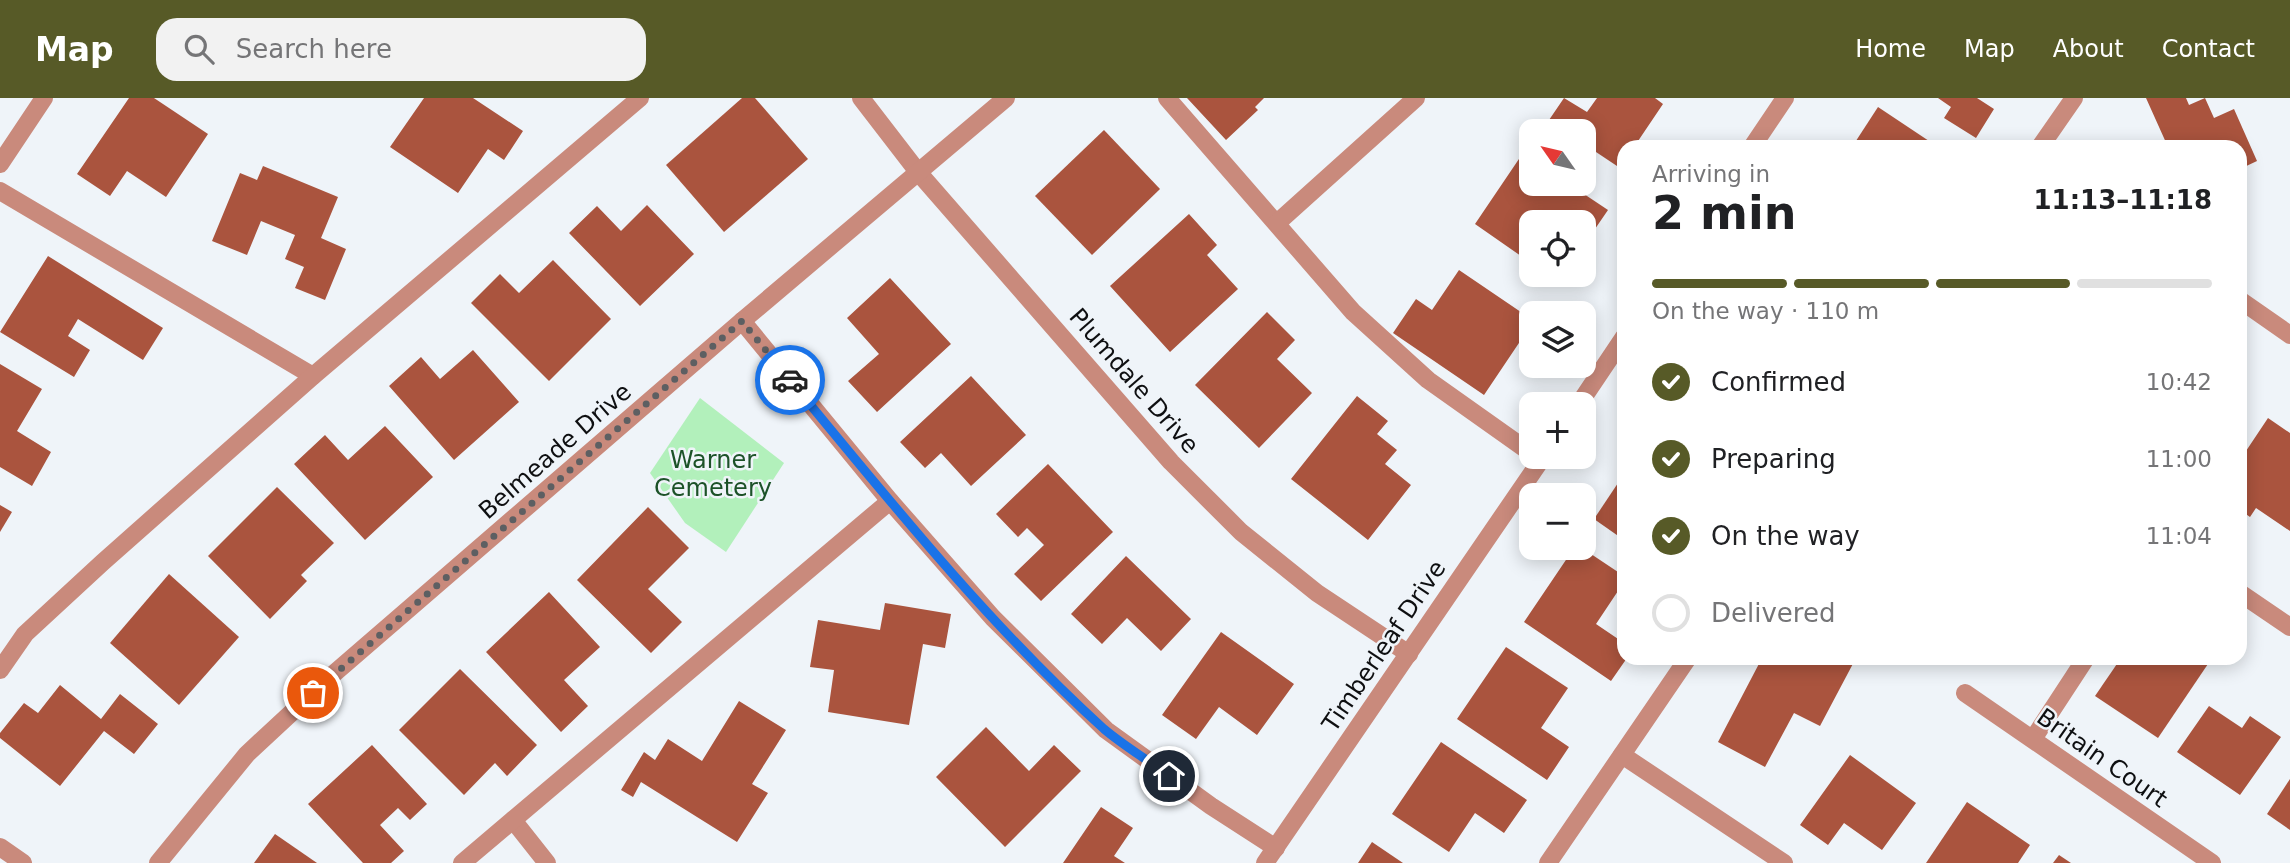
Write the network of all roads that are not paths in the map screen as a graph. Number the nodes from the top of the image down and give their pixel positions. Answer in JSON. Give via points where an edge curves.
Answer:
{"nodes":[{"id":1,"x":44,"y":98,"type":"edge"},
{"id":2,"x":862,"y":98,"type":"edge"},
{"id":3,"x":1006,"y":98,"type":"edge"},
{"id":4,"x":1167,"y":98,"type":"edge"},
{"id":5,"x":1416,"y":98,"type":"edge"},
{"id":6,"x":1785,"y":98,"type":"edge"},
{"id":7,"x":2074,"y":98,"type":"edge"},
{"id":8,"x":630,"y":101,"type":"edge"},
{"id":9,"x":1757,"y":140,"type":"edge"},
{"id":10,"x":2045,"y":140,"type":"edge"},
{"id":11,"x":0,"y":164,"type":"edge"},
{"id":12,"x":918,"y":172,"type":"junction"},
{"id":13,"x":0,"y":191,"type":"edge"},
{"id":14,"x":1277,"y":223,"type":"junction"},
{"id":15,"x":2247,"y":305,"type":"edge"},
{"id":16,"x":742,"y":321,"type":"junction"},
{"id":17,"x":2290,"y":335,"type":"edge"},
{"id":18,"x":1617,"y":347,"type":"edge"},
{"id":19,"x":313,"y":376,"type":"junction"},
{"id":20,"x":1587,"y":392,"type":"edge"},
{"id":21,"x":1519,"y":444,"type":"edge"},
{"id":22,"x":1530,"y":469,"type":"edge"},
{"id":23,"x":890,"y":501,"type":"junction"},
{"id":24,"x":2247,"y":598,"type":"edge"},
{"id":25,"x":2290,"y":627,"type":"edge"},
{"id":26,"x":1409,"y":654,"type":"junction"},
{"id":27,"x":1683,"y":665,"type":"edge"},
{"id":28,"x":2082,"y":665,"type":"edge"},
{"id":29,"x":0,"y":670,"type":"edge"},
{"id":30,"x":1965,"y":693,"type":"dead end"},
{"id":31,"x":2032,"y":739,"type":"junction"},
{"id":32,"x":1622,"y":755,"type":"junction"},
{"id":33,"x":513,"y":820,"type":"junction"},
{"id":34,"x":0,"y":847,"type":"edge"},
{"id":35,"x":1276,"y":848,"type":"junction"},
{"id":36,"x":23,"y":863,"type":"edge"},
{"id":37,"x":158,"y":863,"type":"edge"},
{"id":38,"x":462,"y":863,"type":"edge"},
{"id":39,"x":547,"y":863,"type":"edge"},
{"id":40,"x":1265,"y":863,"type":"edge"},
{"id":41,"x":1548,"y":863,"type":"edge"},
{"id":42,"x":1784,"y":863,"type":"edge"},
{"id":43,"x":2212,"y":863,"type":"edge"}],
"edges":[{"from":1,"to":11,"type":"street"},
{"from":2,"to":12,"type":"street","name":"Plumdale Drive"},
{"from":3,"to":12,"type":"street","name":"Belmeade Drive"},
{"from":4,"to":14,"type":"street"},
{"from":5,"to":14,"type":"street"},
{"from":6,"to":9,"type":"street"},
{"from":7,"to":10,"type":"street"},
{"from":8,"to":19,"type":"street"},
{"from":12,"to":16,"type":"street","name":"Belmeade Drive"},
{"from":12,"to":26,"type":"street","name":"Plumdale Drive","via":[[1171,462],[1241,533],[1317,593]]},
{"from":13,"to":19,"type":"street"},
{"from":14,"to":21,"type":"street","via":[[1353,312],[1428,380]]},
{"from":15,"to":17,"type":"street"},
{"from":16,"to":23,"type":"street"},
{"from":16,"to":37,"type":"street","name":"Belmeade Drive","via":[[247,754]]},
{"from":18,"to":20,"type":"street"},
{"from":19,"to":29,"type":"street","via":[[25,634]]},
{"from":22,"to":26,"type":"street","name":"Timberleaf Drive"},
{"from":23,"to":33,"type":"street"},
{"from":23,"to":35,"type":"street","via":[[993,618],[1106,730]]},
{"from":24,"to":25,"type":"street"},
{"from":26,"to":35,"type":"street","name":"Timberleaf Drive"},
{"from":27,"to":32,"type":"street"},
{"from":28,"to":31,"type":"street"},
{"from":30,"to":31,"type":"street","name":"Britain Court"},
{"from":31,"to":43,"type":"street","name":"Britain Court"},
{"from":32,"to":41,"type":"street"},
{"from":32,"to":42,"type":"street"},
{"from":33,"to":38,"type":"street"},
{"from":33,"to":39,"type":"street"},
{"from":34,"to":36,"type":"street"},
{"from":35,"to":40,"type":"street","name":"Timberleaf Drive"}]}
